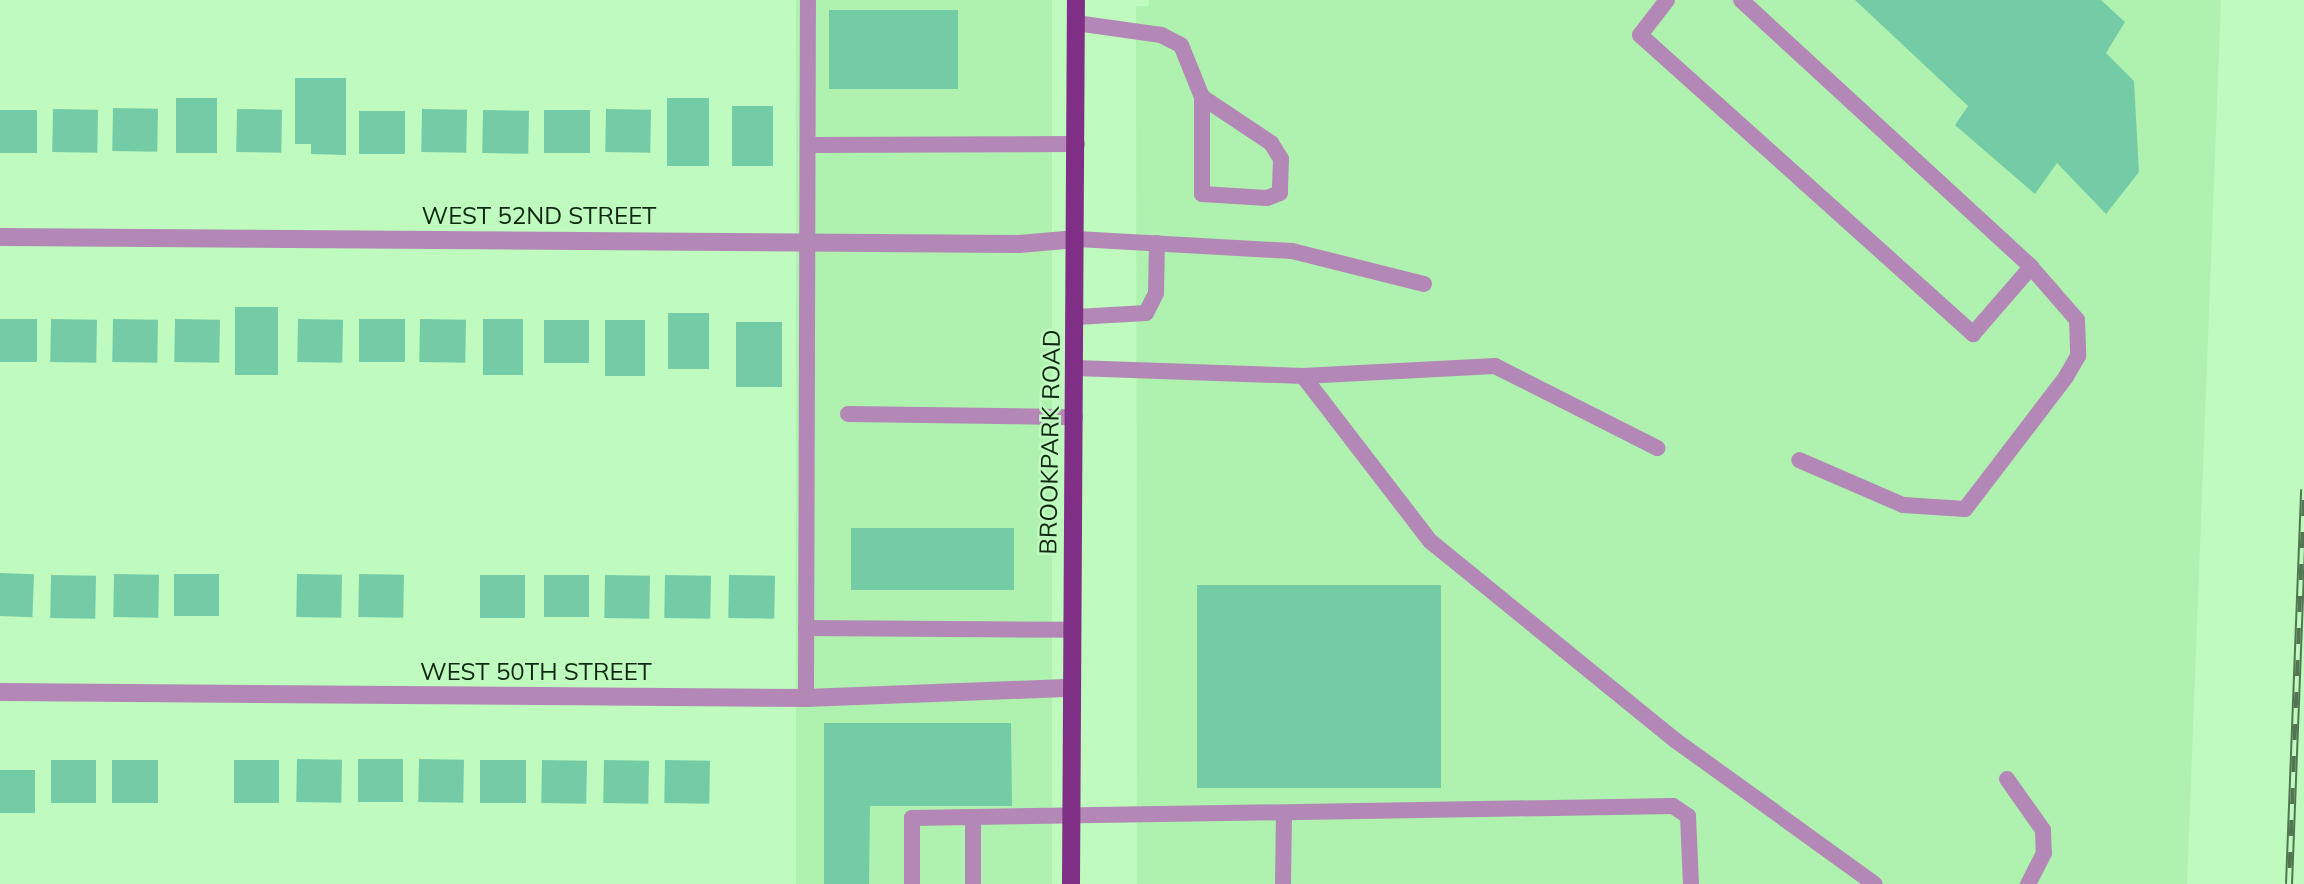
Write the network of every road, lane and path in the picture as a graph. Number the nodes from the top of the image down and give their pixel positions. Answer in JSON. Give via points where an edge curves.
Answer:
{"nodes":[{"id":1,"x":808,"y":0,"type":"edge"},
{"id":2,"x":1076,"y":0,"type":"edge"},
{"id":3,"x":1667,"y":0,"type":"edge"},
{"id":4,"x":1741,"y":0,"type":"edge"},
{"id":5,"x":1076,"y":23,"type":"junction"},
{"id":6,"x":1202,"y":97,"type":"junction"},
{"id":7,"x":1077,"y":144,"type":"junction"},
{"id":8,"x":808,"y":145,"type":"junction"},
{"id":9,"x":0,"y":237,"type":"edge"},
{"id":10,"x":1077,"y":239,"type":"junction"},
{"id":11,"x":809,"y":242,"type":"junction"},
{"id":12,"x":1157,"y":243,"type":"junction"},
{"id":13,"x":2031,"y":267,"type":"junction"},
{"id":14,"x":1424,"y":284,"type":"dead end"},
{"id":15,"x":1076,"y":317,"type":"junction"},
{"id":16,"x":1075,"y":368,"type":"junction"},
{"id":17,"x":1303,"y":376,"type":"junction"},
{"id":18,"x":848,"y":414,"type":"dead end"},
{"id":19,"x":1075,"y":418,"type":"junction"},
{"id":20,"x":1657,"y":448,"type":"dead end"},
{"id":21,"x":1799,"y":460,"type":"dead end"},
{"id":22,"x":806,"y":628,"type":"junction"},
{"id":23,"x":1071,"y":630,"type":"junction"},
{"id":24,"x":1071,"y":688,"type":"junction"},
{"id":25,"x":0,"y":692,"type":"edge"},
{"id":26,"x":806,"y":698,"type":"junction"},
{"id":27,"x":2007,"y":779,"type":"dead end"},
{"id":28,"x":1284,"y":816,"type":"junction"},
{"id":29,"x":973,"y":819,"type":"junction"},
{"id":30,"x":1071,"y":820,"type":"junction"},
{"id":31,"x":912,"y":884,"type":"edge"},
{"id":32,"x":973,"y":884,"type":"edge"},
{"id":33,"x":1071,"y":884,"type":"edge"},
{"id":34,"x":1283,"y":884,"type":"edge"},
{"id":35,"x":1691,"y":884,"type":"edge"},
{"id":36,"x":1875,"y":884,"type":"edge"},
{"id":37,"x":2028,"y":884,"type":"edge"}],
"edges":[{"from":1,"to":8,"type":"lane"},
{"from":2,"to":5,"type":"main road","name":"BROOKPARK ROAD"},
{"from":3,"to":13,"type":"lane","via":[[1640,35],[1973,334]]},
{"from":4,"to":13,"type":"lane"},
{"from":5,"to":6,"type":"lane","via":[[1161,34],[1181,45]]},
{"from":5,"to":7,"type":"main road","name":"BROOKPARK ROAD"},
{"from":6,"to":6,"type":"lane","via":[[1270,143],[1281,159],[1280,193],[1267,198],[1202,194]]},
{"from":7,"to":8,"type":"lane"},
{"from":7,"to":10,"type":"main road","name":"BROOKPARK ROAD"},
{"from":8,"to":11,"type":"lane"},
{"from":9,"to":11,"type":"street","name":"WEST 52ND STREET"},
{"from":10,"to":11,"type":"street","name":"WEST 52ND STREET"},
{"from":10,"to":12,"type":"lane"},
{"from":10,"to":15,"type":"main road","name":"BROOKPARK ROAD"},
{"from":11,"to":22,"type":"lane"},
{"from":12,"to":14,"type":"lane","via":[[1292,251]]},
{"from":12,"to":15,"type":"lane","via":[[1156,293],[1146,313]]},
{"from":13,"to":21,"type":"lane","via":[[2077,320],[2078,356],[1965,509],[1903,505]]},
{"from":15,"to":16,"type":"main road","name":"BROOKPARK ROAD"},
{"from":16,"to":17,"type":"lane"},
{"from":16,"to":19,"type":"main road","name":"BROOKPARK ROAD"},
{"from":17,"to":20,"type":"lane","via":[[1495,366]]},
{"from":17,"to":36,"type":"lane","via":[[1430,541],[1675,740]]},
{"from":18,"to":19,"type":"lane"},
{"from":19,"to":23,"type":"main road","name":"BROOKPARK ROAD"},
{"from":22,"to":23,"type":"lane"},
{"from":22,"to":26,"type":"lane"},
{"from":23,"to":24,"type":"main road","name":"BROOKPARK ROAD"},
{"from":24,"to":26,"type":"street","name":"WEST 50TH STREET"},
{"from":24,"to":30,"type":"main road","name":"BROOKPARK ROAD"},
{"from":25,"to":26,"type":"street","name":"WEST 50TH STREET"},
{"from":27,"to":37,"type":"lane","via":[[2043,830],[2043,853]]},
{"from":28,"to":30,"type":"lane"},
{"from":28,"to":34,"type":"lane"},
{"from":28,"to":35,"type":"lane","via":[[1674,806],[1688,816]]},
{"from":29,"to":30,"type":"lane"},
{"from":29,"to":31,"type":"lane","via":[[912,818]]},
{"from":29,"to":32,"type":"lane"},
{"from":30,"to":33,"type":"main road","name":"BROOKPARK ROAD"}]}
